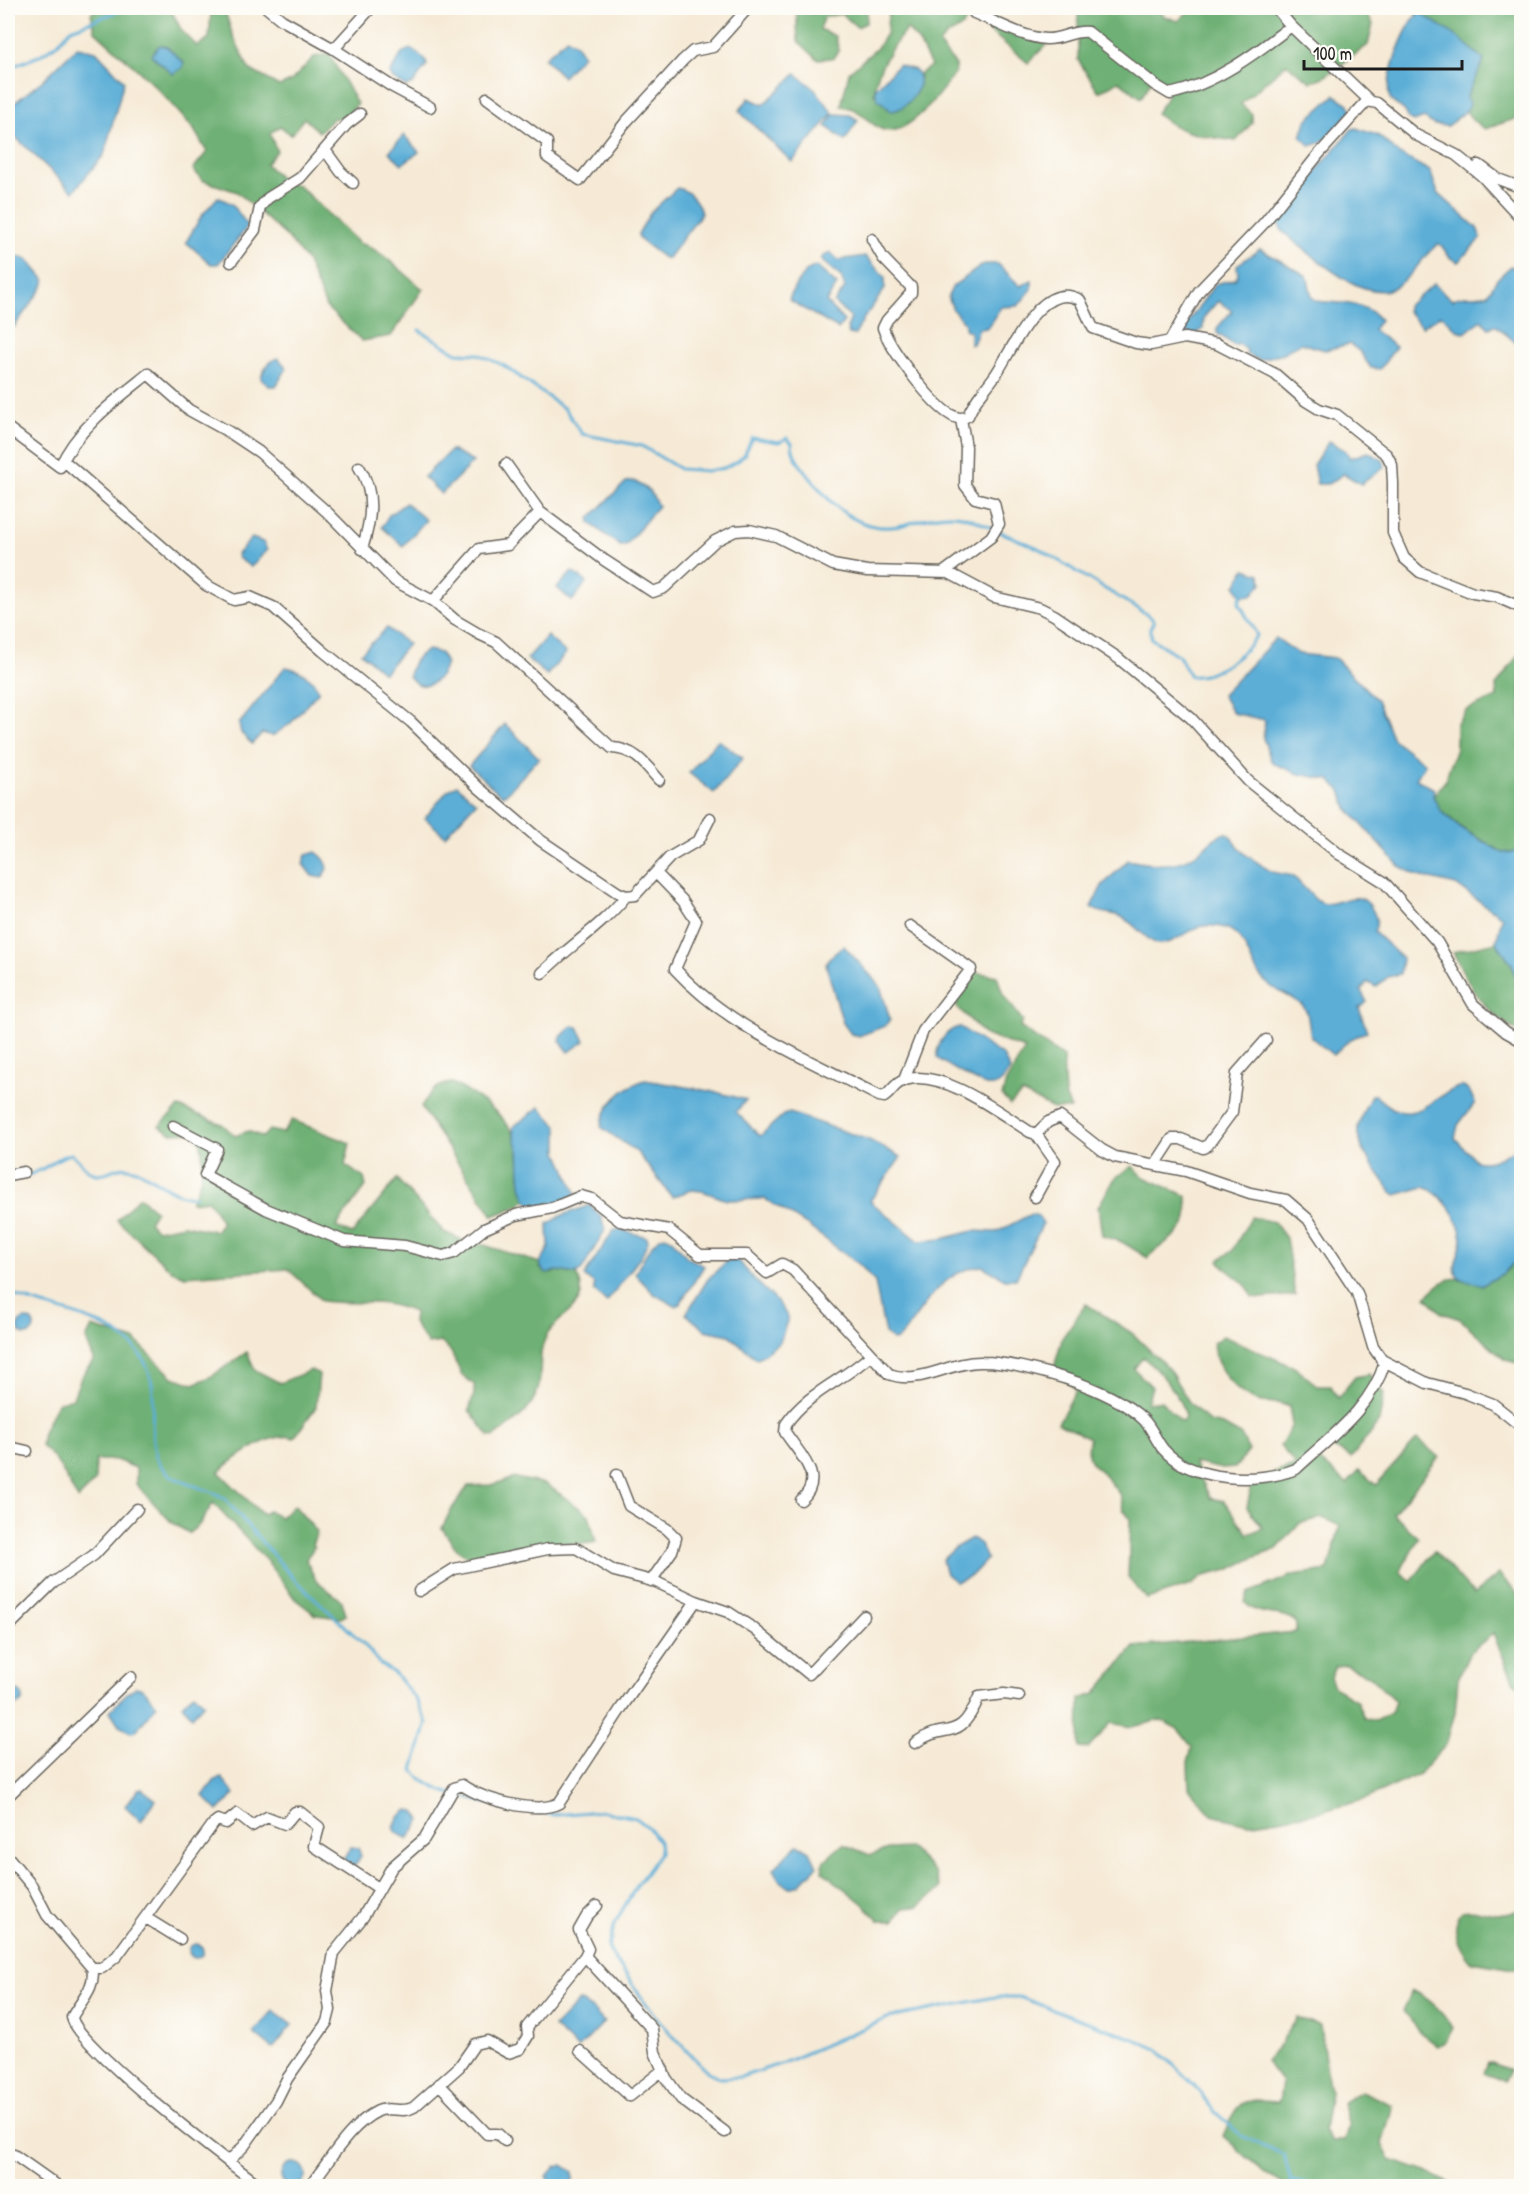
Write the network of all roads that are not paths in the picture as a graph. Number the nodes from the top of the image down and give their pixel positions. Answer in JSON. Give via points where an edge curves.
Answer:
{"nodes":[{"id":1,"x":267,"y":8,"type":"edge"},
{"id":2,"x":371,"y":8,"type":"edge"},
{"id":3,"x":748,"y":8,"type":"edge"},
{"id":4,"x":1276,"y":8,"type":"edge"},
{"id":5,"x":974,"y":13,"type":"dead end"},
{"id":6,"x":1291,"y":26,"type":"junction"},
{"id":7,"x":334,"y":49,"type":"junction"},
{"id":8,"x":487,"y":98,"type":"dead end"},
{"id":9,"x":1370,"y":101,"type":"junction"},
{"id":10,"x":430,"y":107,"type":"dead end"},
{"id":11,"x":360,"y":114,"type":"dead end"},
{"id":12,"x":1438,"y":145,"type":"junction"},
{"id":13,"x":325,"y":150,"type":"junction"},
{"id":14,"x":353,"y":183,"type":"dead end"},
{"id":15,"x":1521,"y":188,"type":"edge"},
{"id":16,"x":1521,"y":219,"type":"edge"},
{"id":17,"x":872,"y":239,"type":"dead end"},
{"id":18,"x":231,"y":262,"type":"dead end"},
{"id":19,"x":1171,"y":339,"type":"junction"},
{"id":20,"x":962,"y":419,"type":"junction"},
{"id":21,"x":8,"y":428,"type":"edge"},
{"id":22,"x":63,"y":460,"type":"junction"},
{"id":23,"x":506,"y":464,"type":"dead end"},
{"id":24,"x":359,"y":467,"type":"dead end"},
{"id":25,"x":540,"y":512,"type":"junction"},
{"id":26,"x":362,"y":549,"type":"junction"},
{"id":27,"x":944,"y":572,"type":"junction"},
{"id":28,"x":433,"y":601,"type":"junction"},
{"id":29,"x":1521,"y":608,"type":"edge"},
{"id":30,"x":659,"y":780,"type":"dead end"},
{"id":31,"x":710,"y":818,"type":"dead end"},
{"id":32,"x":657,"y":873,"type":"junction"},
{"id":33,"x":626,"y":896,"type":"junction"},
{"id":34,"x":910,"y":926,"type":"dead end"},
{"id":35,"x":542,"y":973,"type":"dead end"},
{"id":36,"x":1266,"y":1040,"type":"dead end"},
{"id":37,"x":1521,"y":1041,"type":"edge"},
{"id":38,"x":904,"y":1080,"type":"junction"},
{"id":39,"x":173,"y":1126,"type":"dead end"},
{"id":40,"x":1036,"y":1134,"type":"junction"},
{"id":41,"x":1155,"y":1165,"type":"junction"},
{"id":42,"x":24,"y":1172,"type":"dead end"},
{"id":43,"x":8,"y":1175,"type":"edge"},
{"id":44,"x":1035,"y":1197,"type":"dead end"},
{"id":45,"x":870,"y":1355,"type":"junction"},
{"id":46,"x":1385,"y":1362,"type":"junction"},
{"id":47,"x":1521,"y":1427,"type":"edge"},
{"id":48,"x":27,"y":1450,"type":"dead end"},
{"id":49,"x":8,"y":1451,"type":"edge"},
{"id":50,"x":617,"y":1475,"type":"dead end"},
{"id":51,"x":801,"y":1500,"type":"dead end"},
{"id":52,"x":137,"y":1509,"type":"dead end"},
{"id":53,"x":651,"y":1581,"type":"junction"},
{"id":54,"x":418,"y":1591,"type":"dead end"},
{"id":55,"x":696,"y":1601,"type":"junction"},
{"id":56,"x":864,"y":1617,"type":"dead end"},
{"id":57,"x":8,"y":1627,"type":"edge"},
{"id":58,"x":131,"y":1677,"type":"dead end"},
{"id":59,"x":1019,"y":1696,"type":"dead end"},
{"id":60,"x":915,"y":1743,"type":"dead end"},
{"id":61,"x":8,"y":1796,"type":"edge"},
{"id":62,"x":8,"y":1857,"type":"edge"},
{"id":63,"x":380,"y":1889,"type":"junction"},
{"id":64,"x":597,"y":1906,"type":"dead end"},
{"id":65,"x":146,"y":1918,"type":"junction"},
{"id":66,"x":180,"y":1939,"type":"dead end"},
{"id":67,"x":585,"y":1956,"type":"junction"},
{"id":68,"x":92,"y":1968,"type":"junction"},
{"id":69,"x":580,"y":2051,"type":"dead end"},
{"id":70,"x":663,"y":2070,"type":"junction"},
{"id":71,"x":439,"y":2084,"type":"junction"},
{"id":72,"x":725,"y":2132,"type":"dead end"},
{"id":73,"x":505,"y":2141,"type":"dead end"},
{"id":74,"x":14,"y":2155,"type":"dead end"},
{"id":75,"x":228,"y":2162,"type":"junction"},
{"id":76,"x":58,"y":2187,"type":"edge"},
{"id":77,"x":260,"y":2187,"type":"edge"},
{"id":78,"x":310,"y":2187,"type":"edge"}],
"edges":[{"from":1,"to":7,"type":"street"},
{"from":2,"to":7,"type":"street"},
{"from":3,"to":8,"type":"street","via":[[713,47],[693,51],[683,60],[580,180],[547,157],[547,142],[541,136]]},
{"from":4,"to":6,"type":"street"},
{"from":5,"to":6,"type":"street","via":[[1035,37],[1048,39],[1088,32],[1170,94],[1189,90],[1249,58]]},
{"from":6,"to":9,"type":"street"},
{"from":7,"to":10,"type":"street"},
{"from":9,"to":12,"type":"street","via":[[1404,128]]},
{"from":9,"to":19,"type":"street","via":[[1318,154],[1264,223],[1199,291]]},
{"from":11,"to":13,"type":"street"},
{"from":12,"to":15,"type":"street","via":[[1451,144],[1498,179]]},
{"from":12,"to":16,"type":"street","via":[[1482,176]]},
{"from":13,"to":14,"type":"street"},
{"from":13,"to":18,"type":"street","via":[[300,178],[260,207],[255,230]]},
{"from":17,"to":20,"type":"street","via":[[883,258],[911,287],[911,293],[883,328],[887,339],[943,409]]},
{"from":19,"to":20,"type":"street","via":[[1151,345],[1136,343],[1093,328],[1083,304],[1074,297],[1045,302],[1029,319],[994,378]]},
{"from":19,"to":29,"type":"street","via":[[1185,338],[1231,350],[1275,374],[1319,410],[1350,424],[1387,455],[1392,465],[1393,533],[1404,558],[1420,572]]},
{"from":20,"to":27,"type":"street","via":[[965,485],[975,498],[994,503],[999,524],[991,537]]},
{"from":21,"to":22,"type":"street","via":[[60,467]]},
{"from":22,"to":26,"type":"street","via":[[93,424],[148,374],[189,410],[259,452]]},
{"from":22,"to":33,"type":"street","via":[[206,585],[234,600],[250,597],[273,607],[411,722],[540,840]]},
{"from":23,"to":25,"type":"street"},
{"from":24,"to":26,"type":"street","via":[[370,498],[370,525]]},
{"from":25,"to":27,"type":"street","via":[[653,592],[664,588],[715,540],[749,530],[776,536],[833,565],[867,571]]},
{"from":25,"to":28,"type":"street","via":[[508,545],[479,549]]},
{"from":26,"to":28,"type":"street","via":[[395,581]]},
{"from":27,"to":37,"type":"street","via":[[994,597],[1028,604],[1054,615],[1118,658],[1202,728],[1248,782],[1339,854],[1393,890],[1437,942],[1473,1004]]},
{"from":28,"to":30,"type":"street","via":[[455,620],[496,642],[612,748],[637,755]]},
{"from":31,"to":32,"type":"street","via":[[699,840],[678,850]]},
{"from":32,"to":33,"type":"street","via":[[635,895]]},
{"from":32,"to":38,"type":"street","via":[[696,921],[675,969],[703,998],[758,1034],[879,1096],[884,1097]]},
{"from":33,"to":35,"type":"street","via":[[608,918]]},
{"from":34,"to":38,"type":"street","via":[[971,969],[923,1031]]},
{"from":36,"to":41,"type":"street","via":[[1237,1073],[1232,1112],[1207,1146],[1172,1139]]},
{"from":38,"to":40,"type":"street","via":[[925,1077],[945,1083]]},
{"from":39,"to":45,"type":"street","via":[[217,1149],[205,1175],[266,1209],[344,1241],[405,1246],[443,1256],[454,1253],[484,1229],[516,1215],[552,1208],[581,1196],[592,1199],[620,1221],[675,1232],[700,1255],[747,1255],[767,1273],[783,1264],[793,1270]]},
{"from":40,"to":41,"type":"street","via":[[1060,1117],[1115,1157]]},
{"from":40,"to":44,"type":"street","via":[[1055,1161]]},
{"from":41,"to":46,"type":"street","via":[[1210,1178],[1264,1197],[1276,1197],[1297,1208],[1357,1293],[1372,1347]]},
{"from":42,"to":43,"type":"street"},
{"from":45,"to":46,"type":"street","via":[[889,1374],[902,1378],[981,1362],[1067,1379],[1142,1417],[1163,1448],[1179,1461],[1221,1477],[1283,1474],[1296,1469],[1357,1413],[1374,1390]]},
{"from":45,"to":51,"type":"street","via":[[849,1374],[819,1390],[786,1425],[785,1432],[812,1474],[808,1492]]},
{"from":46,"to":47,"type":"street","via":[[1427,1383],[1486,1401]]},
{"from":48,"to":49,"type":"street"},
{"from":50,"to":53,"type":"street","via":[[629,1506],[676,1538]]},
{"from":52,"to":57,"type":"street","via":[[94,1555],[46,1589]]},
{"from":53,"to":54,"type":"street","via":[[614,1571],[584,1551],[567,1547],[454,1569]]},
{"from":53,"to":55,"type":"street"},
{"from":55,"to":56,"type":"street","via":[[741,1620],[809,1674]]},
{"from":55,"to":63,"type":"street","via":[[559,1803],[536,1809],[484,1796],[462,1785],[454,1788],[424,1839],[399,1860]]},
{"from":58,"to":61,"type":"street"},
{"from":59,"to":60,"type":"street","via":[[979,1696],[966,1722]]},
{"from":62,"to":68,"type":"street","via":[[32,1886],[47,1915]]},
{"from":63,"to":65,"type":"street","via":[[314,1846],[319,1827],[300,1812],[295,1812],[285,1824],[267,1817],[252,1826],[237,1814],[226,1823],[214,1823]]},
{"from":63,"to":75,"type":"street","via":[[331,1960],[327,2022],[276,2101]]},
{"from":64,"to":67,"type":"street","via":[[579,1930],[588,1949]]},
{"from":65,"to":66,"type":"street"},
{"from":65,"to":68,"type":"street","via":[[117,1956],[102,1968]]},
{"from":67,"to":70,"type":"street","via":[[652,2029],[655,2052]]},
{"from":67,"to":71,"type":"street","via":[[527,2027],[528,2036],[520,2049],[508,2053],[481,2041]]},
{"from":68,"to":75,"type":"street","via":[[90,1988],[72,2017],[77,2030]]},
{"from":69,"to":70,"type":"street","via":[[630,2096]]},
{"from":70,"to":72,"type":"street","via":[[681,2099]]},
{"from":71,"to":73,"type":"street","via":[[487,2134],[498,2134]]},
{"from":71,"to":78,"type":"street","via":[[407,2111],[383,2109],[364,2121]]},
{"from":74,"to":76,"type":"street"},
{"from":75,"to":77,"type":"street"}]}
